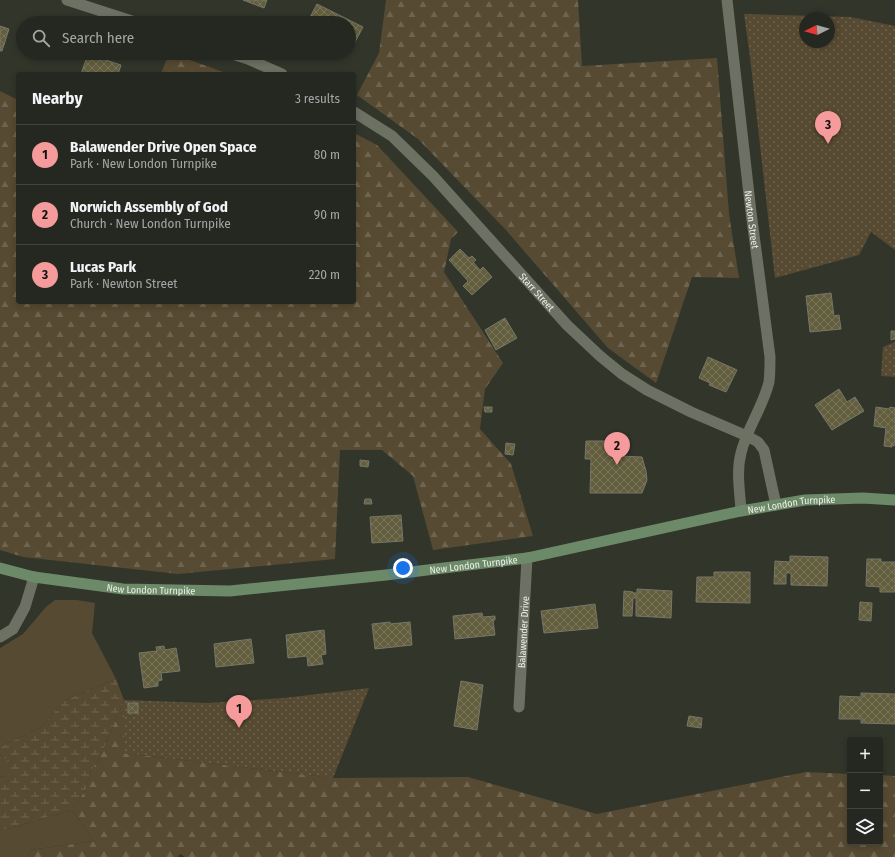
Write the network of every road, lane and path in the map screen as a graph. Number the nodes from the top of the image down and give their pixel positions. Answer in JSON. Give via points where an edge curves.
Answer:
{"nodes":[{"id":1,"x":67,"y":0,"type":"edge"},
{"id":2,"x":727,"y":0,"type":"edge"},
{"id":3,"x":116,"y":16,"type":"edge"},
{"id":4,"x":250,"y":60,"type":"edge"},
{"id":5,"x":277,"y":72,"type":"edge"},
{"id":6,"x":356,"y":113,"type":"edge"},
{"id":7,"x":747,"y":436,"type":"junction"},
{"id":8,"x":895,"y":500,"type":"edge"},
{"id":9,"x":776,"y":505,"type":"junction"},
{"id":10,"x":741,"y":511,"type":"junction"},
{"id":11,"x":527,"y":558,"type":"junction"},
{"id":12,"x":0,"y":568,"type":"edge"},
{"id":13,"x":34,"y":577,"type":"junction"},
{"id":14,"x":0,"y":637,"type":"edge"},
{"id":15,"x":519,"y":707,"type":"dead end"}],
"edges":[{"from":1,"to":3,"type":"street"},
{"from":2,"to":7,"type":"street","name":"Newton Street","via":[[770,357],[767,387]]},
{"from":4,"to":5,"type":"street"},
{"from":6,"to":7,"type":"street","name":"Starr Street","via":[[392,136],[433,176],[567,325],[600,356],[647,390]]},
{"from":7,"to":9,"type":"street","name":"Starr Street","via":[[758,442],[764,450]]},
{"from":7,"to":10,"type":"street","via":[[739,465]]},
{"from":8,"to":9,"type":"main road","name":"New London Turnpike","via":[[812,499]]},
{"from":9,"to":10,"type":"main road","name":"New London Turnpike"},
{"from":10,"to":11,"type":"main road","name":"New London Turnpike"},
{"from":11,"to":13,"type":"main road","name":"New London Turnpike","via":[[230,591],[123,588]]},
{"from":11,"to":15,"type":"street","name":"Balawender Drive"},
{"from":12,"to":13,"type":"main road","name":"New London Turnpike"},
{"from":13,"to":14,"type":"street","via":[[25,607],[13,629]]}]}
